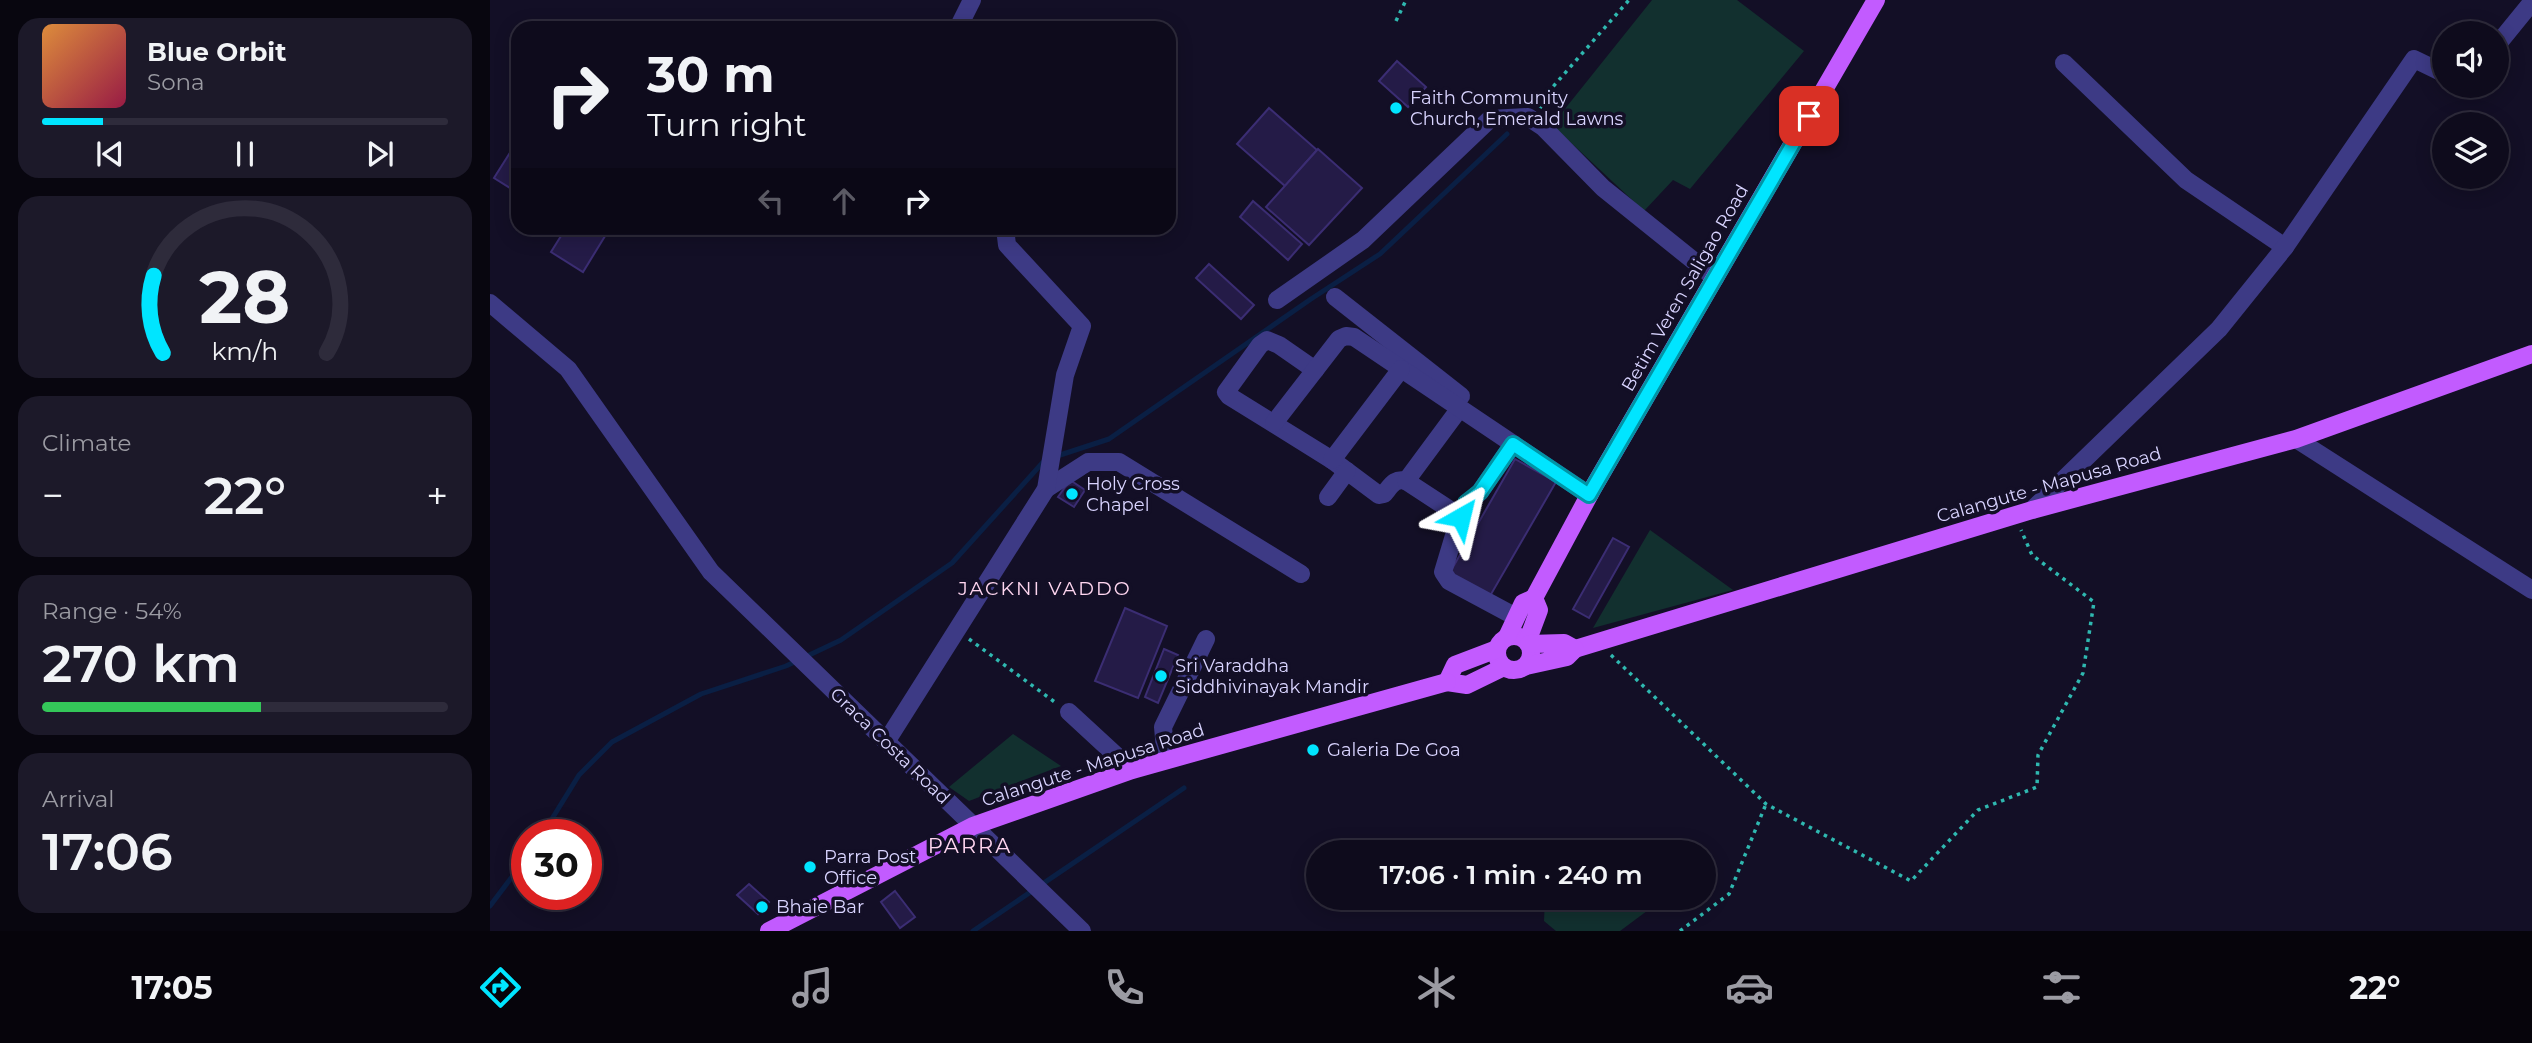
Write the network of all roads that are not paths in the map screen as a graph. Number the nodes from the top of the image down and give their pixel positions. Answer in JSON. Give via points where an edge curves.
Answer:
{"nodes":[{"id":1,"x":972,"y":0,"type":"edge"},
{"id":2,"x":1876,"y":0,"type":"edge"},
{"id":3,"x":2532,"y":2,"type":"edge"},
{"id":4,"x":962,"y":21,"type":"edge"},
{"id":5,"x":2509,"y":30,"type":"edge"},
{"id":6,"x":2064,"y":63,"type":"dead end"},
{"id":7,"x":2432,"y":68,"type":"edge"},
{"id":8,"x":1006,"y":235,"type":"edge"},
{"id":9,"x":2285,"y":247,"type":"junction"},
{"id":10,"x":1715,"y":278,"type":"junction"},
{"id":11,"x":1335,"y":297,"type":"dead end"},
{"id":12,"x":1277,"y":300,"type":"dead end"},
{"id":13,"x":490,"y":303,"type":"edge"},
{"id":14,"x":2532,"y":354,"type":"edge"},
{"id":15,"x":1401,"y":369,"type":"junction"},
{"id":16,"x":1315,"y":370,"type":"junction"},
{"id":17,"x":1460,"y":408,"type":"junction"},
{"id":18,"x":1274,"y":422,"type":"junction"},
{"id":19,"x":2296,"y":439,"type":"junction"},
{"id":20,"x":1513,"y":444,"type":"junction"},
{"id":21,"x":1340,"y":466,"type":"junction"},
{"id":22,"x":1406,"y":481,"type":"junction"},
{"id":23,"x":1046,"y":489,"type":"junction"},
{"id":24,"x":1591,"y":492,"type":"junction"},
{"id":25,"x":1328,"y":497,"type":"dead end"},
{"id":26,"x":2024,"y":512,"type":"junction"},
{"id":27,"x":1461,"y":517,"type":"junction"},
{"id":28,"x":1301,"y":573,"type":"dead end"},
{"id":29,"x":2532,"y":590,"type":"edge"},
{"id":30,"x":1534,"y":598,"type":"junction"},
{"id":31,"x":1516,"y":617,"type":"junction"},
{"id":32,"x":1206,"y":639,"type":"dead end"},
{"id":33,"x":1502,"y":643,"type":"junction"},
{"id":34,"x":1528,"y":643,"type":"junction"},
{"id":35,"x":1576,"y":649,"type":"junction"},
{"id":36,"x":1526,"y":666,"type":"junction"},
{"id":37,"x":1504,"y":667,"type":"junction"},
{"id":38,"x":1447,"y":682,"type":"junction"},
{"id":39,"x":1069,"y":712,"type":"road end"},
{"id":40,"x":886,"y":742,"type":"junction"},
{"id":41,"x":1166,"y":760,"type":"junction"},
{"id":42,"x":1132,"y":770,"type":"junction"},
{"id":43,"x":973,"y":826,"type":"junction"},
{"id":44,"x":769,"y":931,"type":"edge"},
{"id":45,"x":1082,"y":931,"type":"edge"}],
"edges":[{"from":1,"to":4,"type":"street"},
{"from":2,"to":10,"type":"main road","name":"Betim Veren Saligao Road"},
{"from":3,"to":5,"type":"street"},
{"from":6,"to":9,"type":"street","via":[[2186,180]]},
{"from":7,"to":9,"type":"street","via":[[2414,59]]},
{"from":8,"to":23,"type":"street","via":[[1007,245],[1082,326],[1065,374]]},
{"from":9,"to":26,"type":"street","via":[[2219,329]]},
{"from":10,"to":12,"type":"street","via":[[1603,188],[1528,117],[1490,119],[1363,240]]},
{"from":10,"to":24,"type":"main road","name":"Betim Veren Saligao Road"},
{"from":11,"to":24,"type":"street"},
{"from":13,"to":40,"type":"street","name":"Graca Costa Road","via":[[568,369],[711,572]]},
{"from":14,"to":19,"type":"main road","name":"Calangute - Mapusa Road"},
{"from":15,"to":16,"type":"street","via":[[1346,336]]},
{"from":15,"to":17,"type":"street"},
{"from":15,"to":21,"type":"street"},
{"from":16,"to":18,"type":"street"},
{"from":16,"to":18,"type":"street","via":[[1273,341],[1260,345],[1226,392]]},
{"from":17,"to":20,"type":"street"},
{"from":17,"to":22,"type":"street"},
{"from":18,"to":21,"type":"street"},
{"from":19,"to":26,"type":"main road","name":"Calangute - Mapusa Road"},
{"from":19,"to":29,"type":"street"},
{"from":20,"to":24,"type":"street"},
{"from":20,"to":27,"type":"street","via":[[1480,492],[1466,503]]},
{"from":21,"to":22,"type":"street","via":[[1379,495],[1394,482]]},
{"from":21,"to":25,"type":"street"},
{"from":22,"to":27,"type":"street"},
{"from":23,"to":28,"type":"street","via":[[1088,461],[1119,462]]},
{"from":23,"to":40,"type":"street"},
{"from":24,"to":30,"type":"main road","name":"Betim Veren Saligao Road"},
{"from":26,"to":35,"type":"main road","name":"Calangute - Mapusa Road"},
{"from":27,"to":31,"type":"street","via":[[1444,565],[1445,577]]},
{"from":30,"to":31,"type":"main road","name":"Betim Veren Saligao Road","via":[[1523,603]]},
{"from":30,"to":34,"type":"main road","name":"Betim Veren Saligao Road","via":[[1539,610]]},
{"from":31,"to":33,"type":"main road","name":"Betim Veren Saligao Road"},
{"from":32,"to":41,"type":"street","via":[[1163,727]]},
{"from":33,"to":34,"type":"main road","name":"Calangute - Mapusa Road","via":[[1521,637]]},
{"from":33,"to":37,"type":"main road","via":[[1497,658]]},
{"from":33,"to":38,"type":"main road","name":"Calangute - Mapusa Road","via":[[1455,665]]},
{"from":34,"to":35,"type":"main road","name":"Calangute - Mapusa Road","via":[[1564,643]]},
{"from":34,"to":36,"type":"main road","via":[[1532,656]]},
{"from":35,"to":36,"type":"main road","name":"Calangute - Mapusa Road","via":[[1567,657]]},
{"from":36,"to":37,"type":"main road","name":"Calangute - Mapusa Road"},
{"from":37,"to":38,"type":"main road","name":"Calangute - Mapusa Road","via":[[1467,685]]},
{"from":38,"to":41,"type":"main road","name":"Calangute - Mapusa Road"},
{"from":39,"to":42,"type":"street"},
{"from":40,"to":43,"type":"street","name":"Graca Costa Road"},
{"from":41,"to":42,"type":"main road","name":"Calangute - Mapusa Road"},
{"from":42,"to":43,"type":"main road","name":"Calangute - Mapusa Road"},
{"from":43,"to":44,"type":"main road","name":"Calangute - Mapusa Road"},
{"from":43,"to":45,"type":"street","name":"Graca Costa Road"}]}
